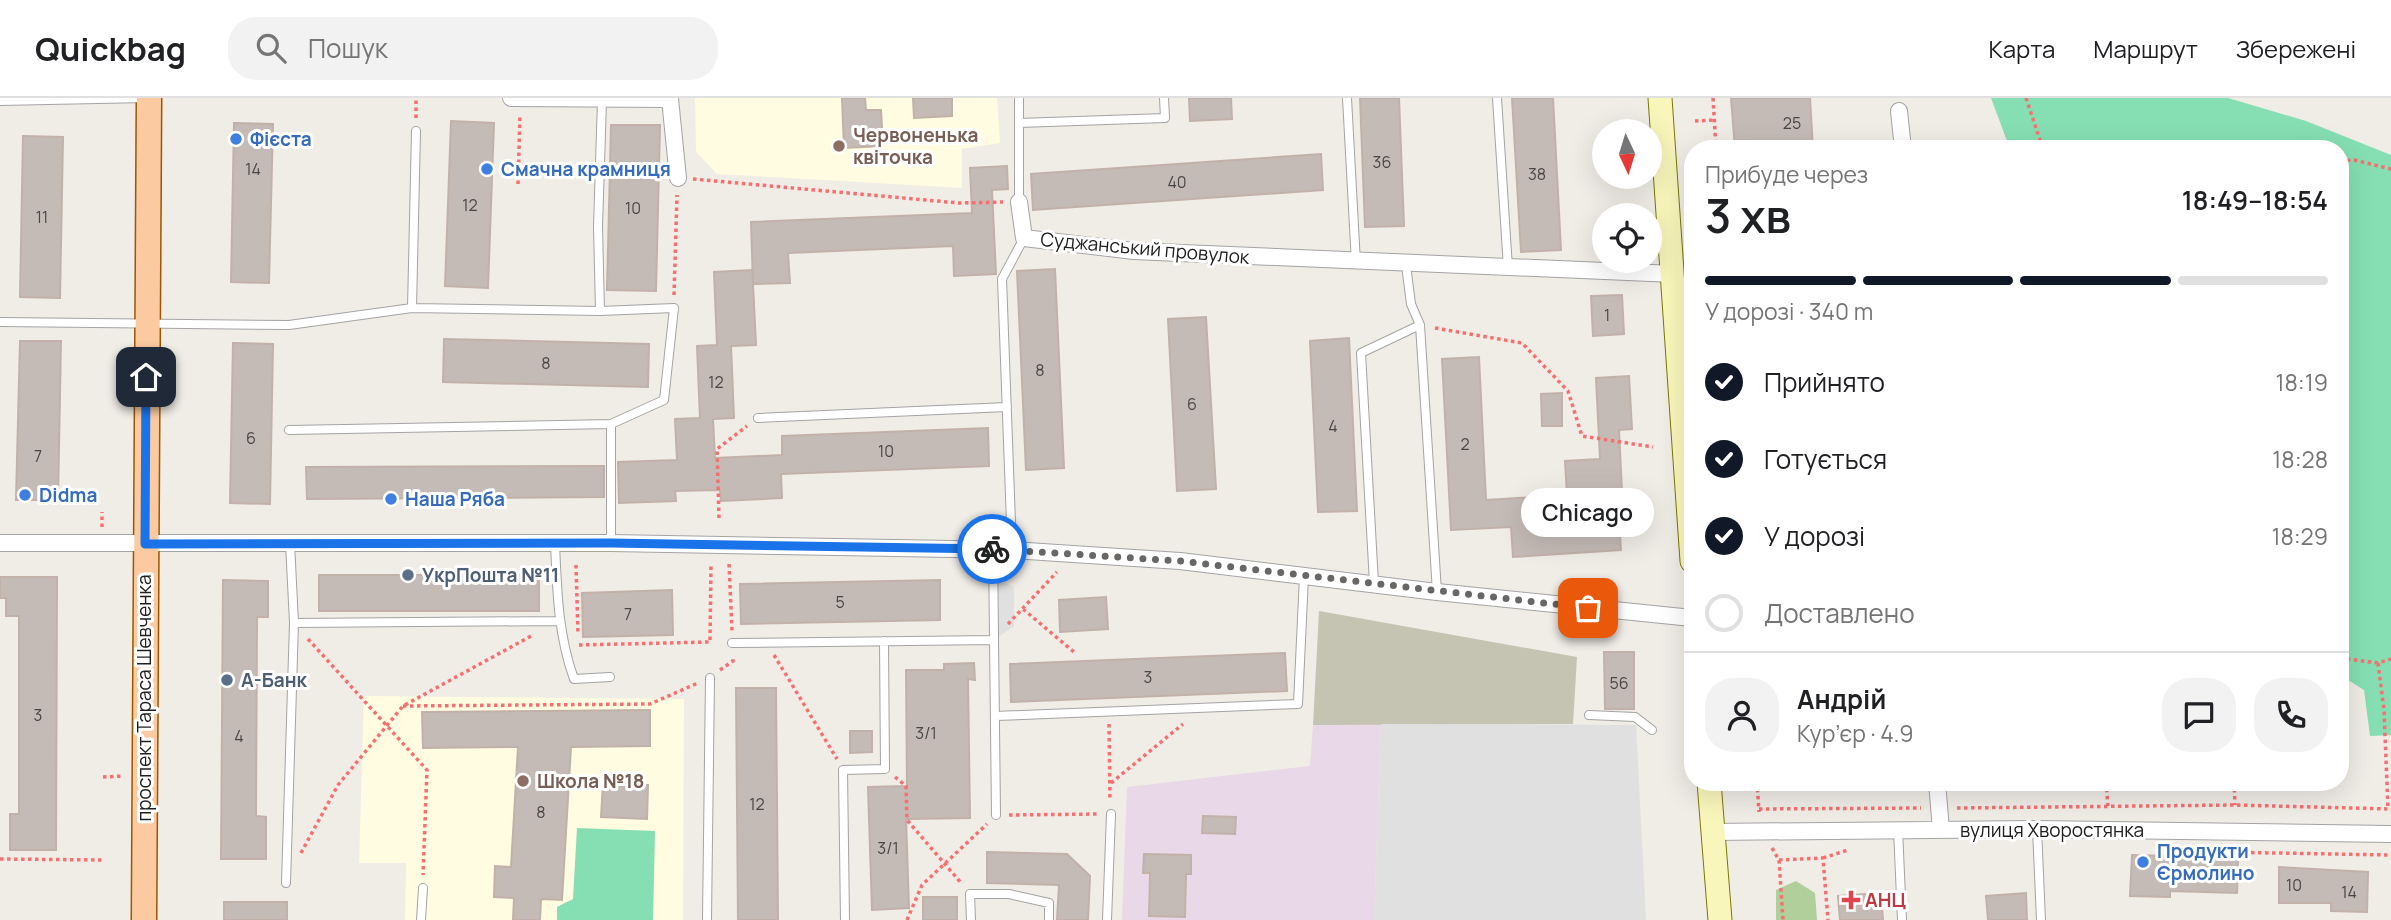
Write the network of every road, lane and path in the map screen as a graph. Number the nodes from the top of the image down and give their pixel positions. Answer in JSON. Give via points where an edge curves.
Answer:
{"nodes":[{"id":1,"x":149,"y":98,"type":"edge"},
{"id":2,"x":159,"y":98,"type":"edge"},
{"id":3,"x":416,"y":98,"type":"edge"},
{"id":4,"x":510,"y":98,"type":"edge"},
{"id":5,"x":521,"y":98,"type":"edge"},
{"id":6,"x":1019,"y":98,"type":"edge"},
{"id":7,"x":1164,"y":98,"type":"edge"},
{"id":8,"x":1347,"y":98,"type":"edge"},
{"id":9,"x":1497,"y":98,"type":"edge"},
{"id":10,"x":1660,"y":98,"type":"edge"},
{"id":11,"x":1713,"y":98,"type":"edge"},
{"id":12,"x":2026,"y":98,"type":"edge"},
{"id":13,"x":670,"y":99,"type":"edge"},
{"id":14,"x":602,"y":100,"type":"edge"},
{"id":15,"x":0,"y":101,"type":"edge"},
{"id":16,"x":1901,"y":104,"type":"edge"},
{"id":17,"x":1715,"y":120,"type":"junction"},
{"id":18,"x":1695,"y":121,"type":"dead end"},
{"id":19,"x":1019,"y":123,"type":"junction"},
{"id":20,"x":416,"y":131,"type":"joint"},
{"id":21,"x":1716,"y":140,"type":"edge"},
{"id":22,"x":1903,"y":140,"type":"edge"},
{"id":23,"x":2040,"y":140,"type":"edge"},
{"id":24,"x":2349,"y":160,"type":"edge"},
{"id":25,"x":2391,"y":169,"type":"edge"},
{"id":26,"x":678,"y":178,"type":"junction"},
{"id":27,"x":518,"y":184,"type":"dead end"},
{"id":28,"x":1019,"y":202,"type":"junction"},
{"id":29,"x":1024,"y":238,"type":"junction"},
{"id":30,"x":1356,"y":263,"type":"junction"},
{"id":31,"x":1406,"y":265,"type":"junction"},
{"id":32,"x":1508,"y":268,"type":"junction"},
{"id":33,"x":1674,"y":274,"type":"junction"},
{"id":34,"x":674,"y":307,"type":"junction"},
{"id":35,"x":412,"y":308,"type":"junction"},
{"id":36,"x":600,"y":311,"type":"junction"},
{"id":37,"x":0,"y":322,"type":"edge"},
{"id":38,"x":147,"y":323,"type":"junction"},
{"id":39,"x":1420,"y":325,"type":"junction"},
{"id":40,"x":1007,"y":407,"type":"junction"},
{"id":41,"x":758,"y":418,"type":"joint"},
{"id":42,"x":611,"y":424,"type":"junction"},
{"id":43,"x":289,"y":430,"type":"dead end"},
{"id":44,"x":1684,"y":433,"type":"edge"},
{"id":45,"x":1653,"y":447,"type":"dead end"},
{"id":46,"x":719,"y":518,"type":"dead end"},
{"id":47,"x":0,"y":543,"type":"edge"},
{"id":48,"x":290,"y":543,"type":"junction"},
{"id":49,"x":555,"y":543,"type":"junction"},
{"id":50,"x":611,"y":543,"type":"junction"},
{"id":51,"x":145,"y":544,"type":"junction"},
{"id":52,"x":993,"y":550,"type":"junction"},
{"id":53,"x":1012,"y":550,"type":"junction"},
{"id":54,"x":711,"y":563,"type":"dead end"},
{"id":55,"x":730,"y":564,"type":"dead end"},
{"id":56,"x":576,"y":565,"type":"dead end"},
{"id":57,"x":1057,"y":572,"type":"dead end"},
{"id":58,"x":1304,"y":575,"type":"junction"},
{"id":59,"x":1374,"y":583,"type":"junction"},
{"id":60,"x":1437,"y":592,"type":"junction"},
{"id":61,"x":1023,"y":609,"type":"junction"},
{"id":62,"x":1684,"y":617,"type":"edge"},
{"id":63,"x":559,"y":621,"type":"junction"},
{"id":64,"x":294,"y":623,"type":"junction"},
{"id":65,"x":994,"y":640,"type":"junction"},
{"id":66,"x":884,"y":641,"type":"junction"},
{"id":67,"x":732,"y":643,"type":"junction"},
{"id":68,"x":766,"y":643,"type":"junction"},
{"id":69,"x":1073,"y":652,"type":"dead end"},
{"id":70,"x":2349,"y":659,"type":"edge"},
{"id":71,"x":2391,"y":659,"type":"edge"},
{"id":72,"x":2378,"y":663,"type":"junction"},
{"id":73,"x":610,"y":677,"type":"dead end"},
{"id":74,"x":710,"y":678,"type":"junction"},
{"id":75,"x":403,"y":705,"type":"junction"},
{"id":76,"x":1200,"y":708,"type":"junction"},
{"id":77,"x":1109,"y":711,"type":"junction"},
{"id":78,"x":1589,"y":715,"type":"dead end"},
{"id":79,"x":996,"y":716,"type":"junction"},
{"id":80,"x":385,"y":724,"type":"junction"},
{"id":81,"x":1652,"y":730,"type":"dead end"},
{"id":82,"x":885,"y":769,"type":"junction"},
{"id":83,"x":843,"y":770,"type":"junction"},
{"id":84,"x":1110,"y":784,"type":"junction"},
{"id":85,"x":1710,"y":791,"type":"edge"},
{"id":86,"x":1758,"y":791,"type":"edge"},
{"id":87,"x":1938,"y":791,"type":"edge"},
{"id":88,"x":2107,"y":791,"type":"edge"},
{"id":89,"x":2234,"y":791,"type":"edge"},
{"id":90,"x":2235,"y":805,"type":"junction"},
{"id":91,"x":2108,"y":806,"type":"junction"},
{"id":92,"x":1939,"y":808,"type":"junction"},
{"id":93,"x":1759,"y":809,"type":"junction"},
{"id":94,"x":2389,"y":809,"type":"edge"},
{"id":95,"x":1111,"y":814,"type":"junction"},
{"id":96,"x":996,"y":816,"type":"junction"},
{"id":97,"x":2037,"y":829,"type":"junction"},
{"id":98,"x":1761,"y":830,"type":"junction"},
{"id":99,"x":1898,"y":830,"type":"junction"},
{"id":100,"x":1941,"y":830,"type":"junction"},
{"id":101,"x":1712,"y":832,"type":"junction"},
{"id":102,"x":2391,"y":834,"type":"edge"},
{"id":103,"x":1851,"y":849,"type":"dead end"},
{"id":104,"x":2160,"y":851,"type":"dead end"},
{"id":105,"x":2391,"y":855,"type":"edge"},
{"id":106,"x":1823,"y":858,"type":"junction"},
{"id":107,"x":0,"y":859,"type":"edge"},
{"id":108,"x":104,"y":860,"type":"dead end"},
{"id":109,"x":1779,"y":860,"type":"junction"},
{"id":110,"x":945,"y":863,"type":"junction"},
{"id":111,"x":286,"y":883,"type":"joint"},
{"id":112,"x":423,"y":888,"type":"joint"},
{"id":113,"x":970,"y":894,"type":"junction"},
{"id":114,"x":144,"y":920,"type":"edge"},
{"id":115,"x":421,"y":920,"type":"edge"},
{"id":116,"x":707,"y":920,"type":"edge"},
{"id":117,"x":845,"y":920,"type":"edge"},
{"id":118,"x":907,"y":920,"type":"edge"},
{"id":119,"x":971,"y":920,"type":"edge"},
{"id":120,"x":1049,"y":920,"type":"edge"},
{"id":121,"x":1107,"y":920,"type":"edge"},
{"id":122,"x":1720,"y":920,"type":"edge"},
{"id":123,"x":1783,"y":920,"type":"edge"},
{"id":124,"x":1828,"y":920,"type":"edge"},
{"id":125,"x":1902,"y":920,"type":"edge"},
{"id":126,"x":2041,"y":920,"type":"edge"}],
"edges":[{"from":1,"to":2,"type":"street"},
{"from":1,"to":15,"type":"lane"},
{"from":1,"to":38,"type":"main road","name":"проспект Тараса Шевченка"},
{"from":3,"to":20,"type":"path"},
{"from":4,"to":5,"type":"street"},
{"from":5,"to":14,"type":"street"},
{"from":5,"to":27,"type":"path"},
{"from":6,"to":19,"type":"lane"},
{"from":7,"to":19,"type":"lane","via":[[1165,118]]},
{"from":8,"to":30,"type":"lane"},
{"from":9,"to":32,"type":"lane"},
{"from":10,"to":33,"type":"main road"},
{"from":11,"to":17,"type":"path"},
{"from":12,"to":23,"type":"path"},
{"from":13,"to":14,"type":"street"},
{"from":13,"to":26,"type":"street"},
{"from":14,"to":36,"type":"lane"},
{"from":16,"to":22,"type":"street"},
{"from":17,"to":18,"type":"path"},
{"from":17,"to":21,"type":"path"},
{"from":19,"to":28,"type":"lane"},
{"from":20,"to":35,"type":"lane"},
{"from":24,"to":25,"type":"path"},
{"from":26,"to":28,"type":"path","via":[[959,203]]},
{"from":26,"to":34,"type":"path"},
{"from":28,"to":29,"type":"street","name":"Суджанський провулок"},
{"from":29,"to":30,"type":"street","name":"Суджанський провулок","via":[[1134,251]]},
{"from":29,"to":40,"type":"lane","via":[[1002,279]]},
{"from":30,"to":31,"type":"street","name":"Суджанський провулок"},
{"from":31,"to":32,"type":"street","name":"Суджанський провулок"},
{"from":31,"to":39,"type":"lane","via":[[1411,304]]},
{"from":32,"to":33,"type":"street","name":"Суджанський провулок"},
{"from":33,"to":44,"type":"main road"},
{"from":34,"to":36,"type":"lane"},
{"from":34,"to":42,"type":"lane","via":[[664,400]]},
{"from":35,"to":36,"type":"lane"},
{"from":35,"to":38,"type":"lane","via":[[289,325]]},
{"from":37,"to":38,"type":"lane"},
{"from":38,"to":51,"type":"main road","name":"проспект Тараса Шевченка"},
{"from":39,"to":45,"type":"path","via":[[1522,343],[1568,391],[1582,436]]},
{"from":39,"to":59,"type":"lane","via":[[1361,353]]},
{"from":39,"to":60,"type":"lane"},
{"from":40,"to":41,"type":"lane"},
{"from":40,"to":53,"type":"lane"},
{"from":41,"to":46,"type":"path","via":[[717,449]]},
{"from":42,"to":43,"type":"lane"},
{"from":42,"to":50,"type":"lane"},
{"from":47,"to":51,"type":"street"},
{"from":48,"to":49,"type":"street"},
{"from":48,"to":51,"type":"street"},
{"from":48,"to":64,"type":"lane"},
{"from":49,"to":50,"type":"street"},
{"from":49,"to":63,"type":"lane"},
{"from":50,"to":52,"type":"street"},
{"from":51,"to":114,"type":"main road","name":"проспект Тараса Шевченка"},
{"from":52,"to":53,"type":"street"},
{"from":52,"to":65,"type":"lane"},
{"from":53,"to":58,"type":"street"},
{"from":54,"to":56,"type":"path","via":[[710,642],[579,646]]},
{"from":55,"to":67,"type":"path"},
{"from":57,"to":61,"type":"path"},
{"from":58,"to":59,"type":"street"},
{"from":58,"to":76,"type":"lane","via":[[1298,704]]},
{"from":59,"to":60,"type":"street"},
{"from":60,"to":62,"type":"street"},
{"from":61,"to":65,"type":"path"},
{"from":61,"to":69,"type":"path"},
{"from":63,"to":64,"type":"lane"},
{"from":63,"to":73,"type":"lane","via":[[574,679]]},
{"from":63,"to":75,"type":"path"},
{"from":64,"to":80,"type":"path"},
{"from":64,"to":111,"type":"lane"},
{"from":65,"to":66,"type":"lane"},
{"from":65,"to":79,"type":"lane"},
{"from":66,"to":68,"type":"lane"},
{"from":66,"to":82,"type":"lane"},
{"from":67,"to":68,"type":"lane"},
{"from":67,"to":74,"type":"path","via":[[733,660]]},
{"from":68,"to":83,"type":"path"},
{"from":70,"to":72,"type":"path"},
{"from":71,"to":72,"type":"path"},
{"from":72,"to":94,"type":"path"},
{"from":74,"to":75,"type":"path","via":[[650,704]]},
{"from":74,"to":116,"type":"lane"},
{"from":75,"to":80,"type":"path"},
{"from":76,"to":77,"type":"lane"},
{"from":76,"to":84,"type":"path"},
{"from":77,"to":79,"type":"lane"},
{"from":77,"to":84,"type":"path"},
{"from":78,"to":81,"type":"lane","via":[[1635,717]]},
{"from":79,"to":96,"type":"lane"},
{"from":80,"to":111,"type":"path","via":[[338,785]]},
{"from":80,"to":112,"type":"path","via":[[427,770]]},
{"from":82,"to":83,"type":"lane"},
{"from":82,"to":110,"type":"path","via":[[906,786],[907,820]]},
{"from":83,"to":117,"type":"lane"},
{"from":84,"to":95,"type":"path"},
{"from":85,"to":101,"type":"main road"},
{"from":86,"to":93,"type":"path"},
{"from":87,"to":92,"type":"street"},
{"from":88,"to":91,"type":"path"},
{"from":89,"to":90,"type":"path"},
{"from":90,"to":91,"type":"path"},
{"from":90,"to":94,"type":"path"},
{"from":91,"to":92,"type":"path"},
{"from":92,"to":93,"type":"path"},
{"from":92,"to":100,"type":"street"},
{"from":93,"to":98,"type":"path"},
{"from":95,"to":96,"type":"path"},
{"from":95,"to":121,"type":"lane"},
{"from":96,"to":110,"type":"path"},
{"from":97,"to":100,"type":"street","name":"вулиця Хворостянка"},
{"from":97,"to":102,"type":"street","name":"вулиця Хворостянка"},
{"from":97,"to":126,"type":"lane"},
{"from":98,"to":99,"type":"street","name":"вулиця Хворостянка"},
{"from":98,"to":101,"type":"street","name":"вулиця Хворостянка"},
{"from":98,"to":109,"type":"path"},
{"from":99,"to":100,"type":"street","name":"вулиця Хворостянка"},
{"from":99,"to":125,"type":"lane"},
{"from":101,"to":122,"type":"main road"},
{"from":103,"to":106,"type":"path"},
{"from":104,"to":105,"type":"path"},
{"from":106,"to":109,"type":"path"},
{"from":106,"to":124,"type":"path"},
{"from":107,"to":108,"type":"path"},
{"from":109,"to":123,"type":"path"},
{"from":110,"to":113,"type":"path"},
{"from":110,"to":118,"type":"path","via":[[922,885]]},
{"from":112,"to":115,"type":"lane"},
{"from":113,"to":119,"type":"lane"},
{"from":113,"to":120,"type":"lane","via":[[1009,894],[1049,903]]}]}
